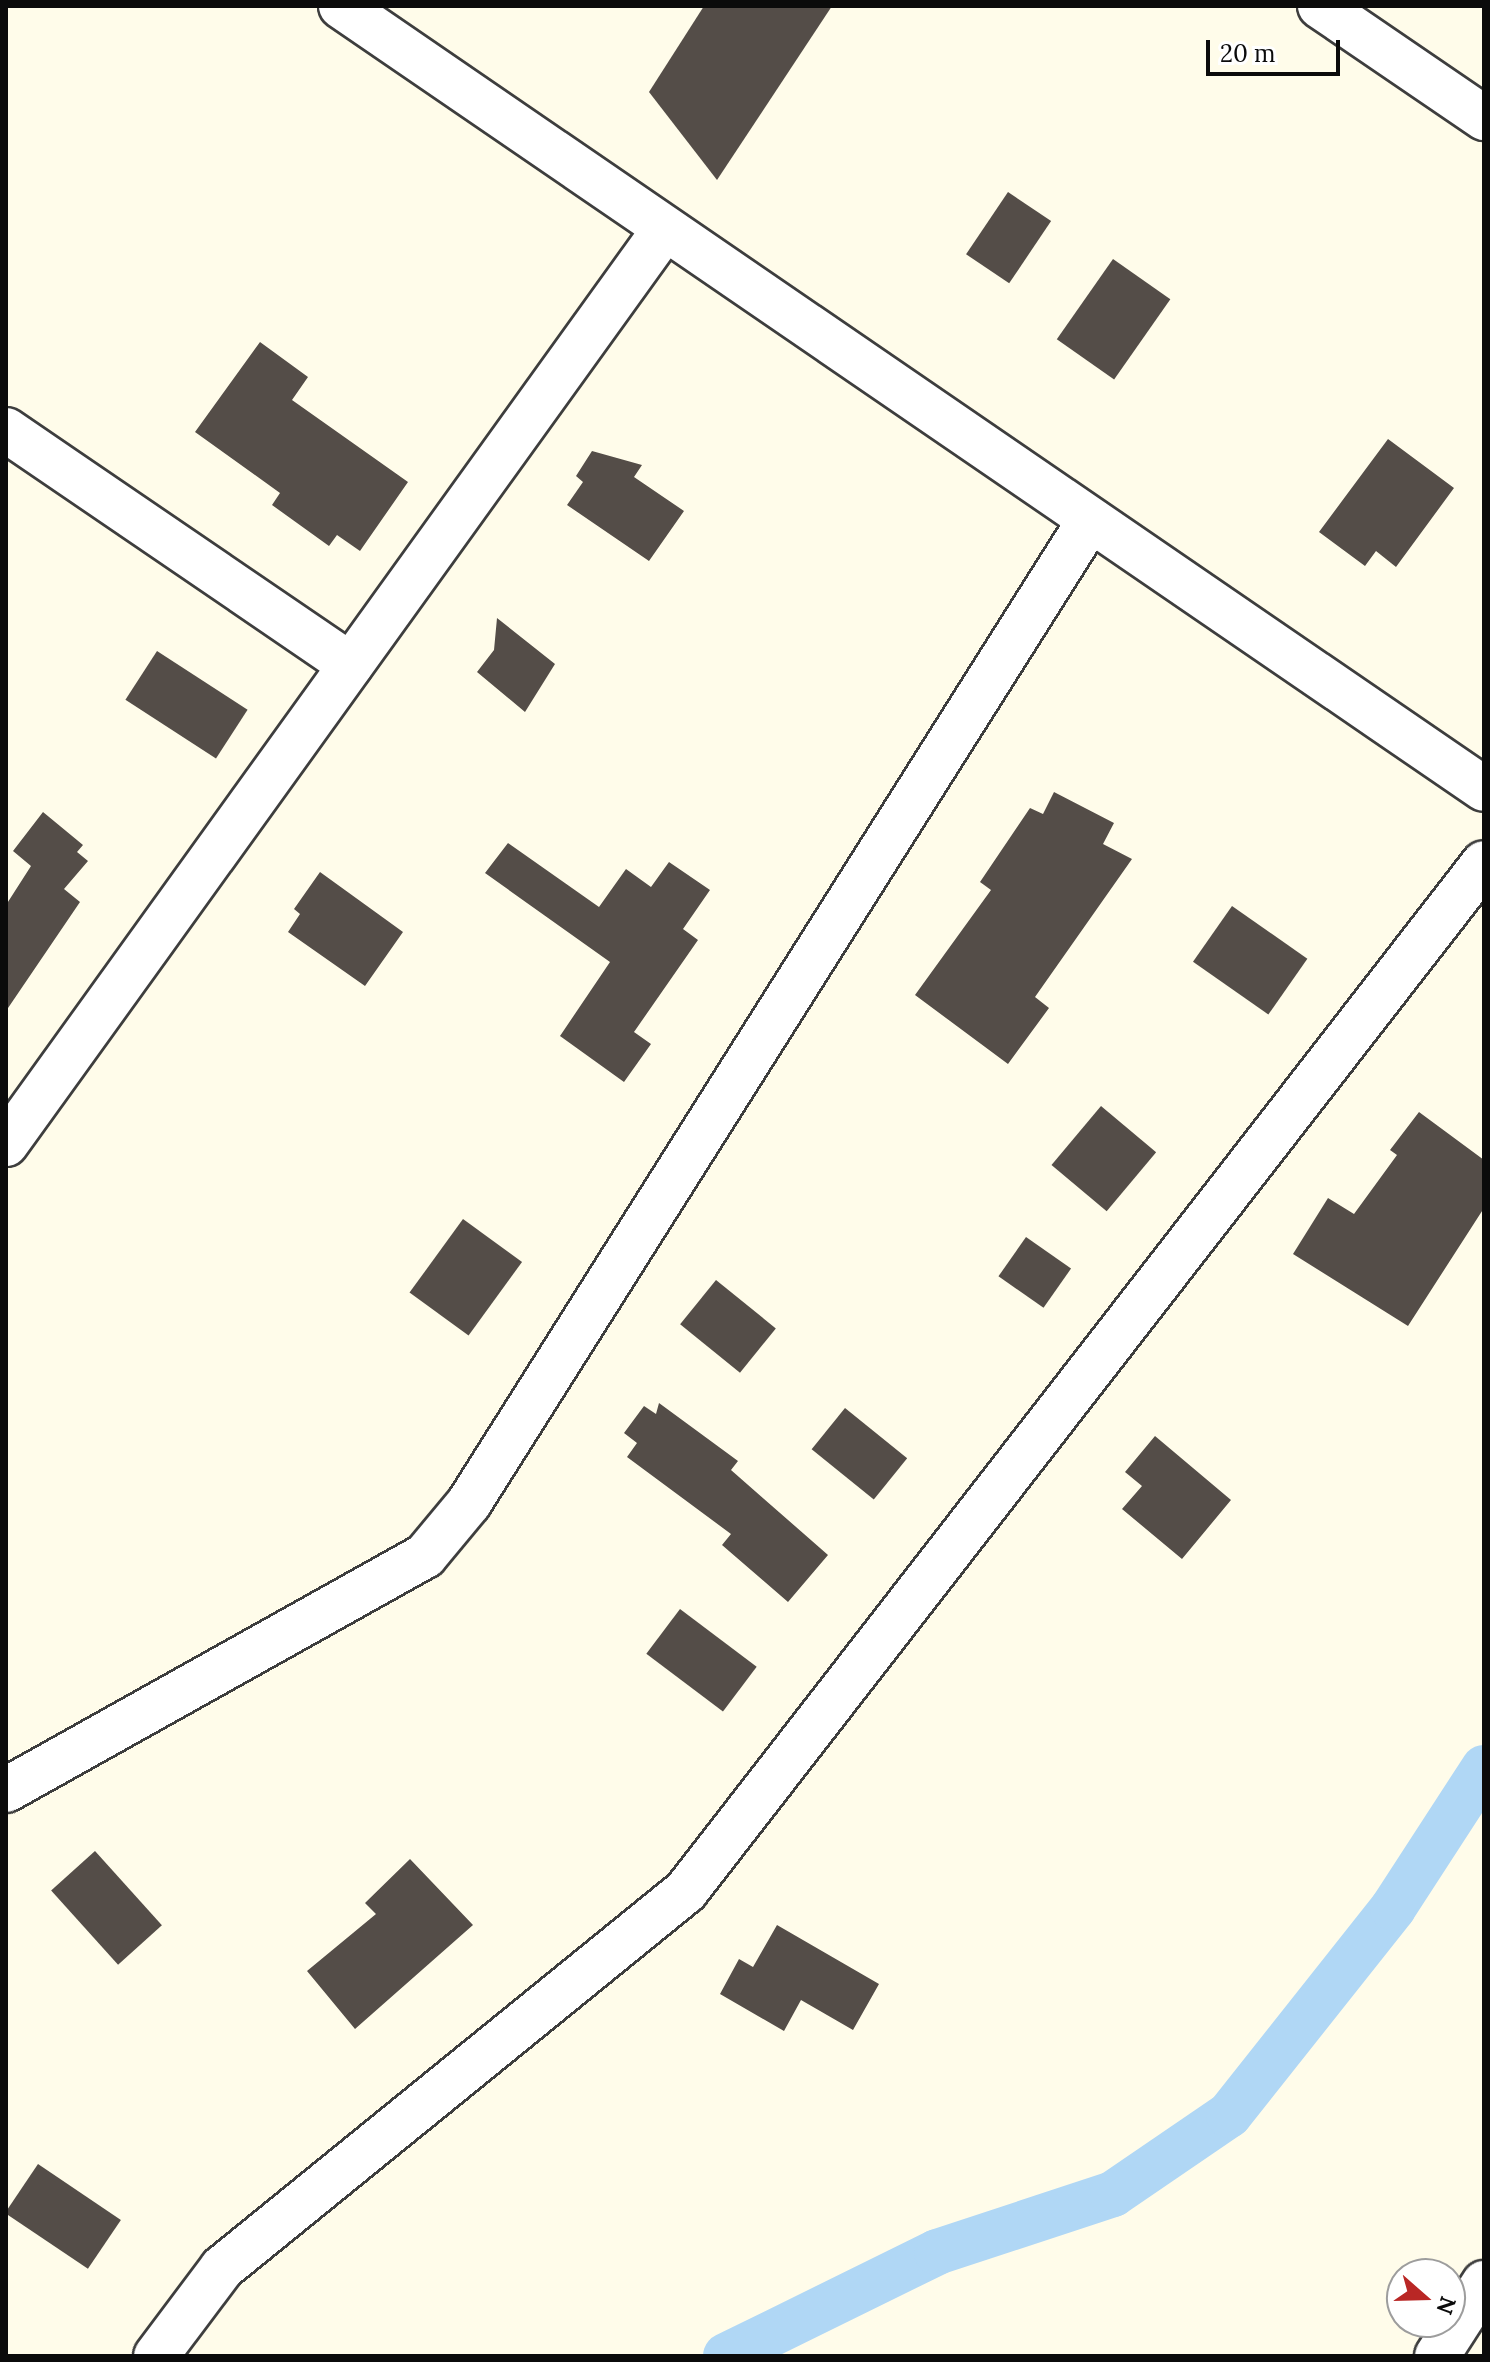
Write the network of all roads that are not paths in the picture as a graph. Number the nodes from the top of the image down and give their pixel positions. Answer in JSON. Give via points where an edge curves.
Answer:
{"nodes":[{"id":1,"x":341,"y":6,"type":"edge"},
{"id":2,"x":1320,"y":6,"type":"edge"},
{"id":3,"x":1484,"y":118,"type":"edge"},
{"id":4,"x":664,"y":230,"type":"junction"},
{"id":5,"x":6,"y":430,"type":"edge"},
{"id":6,"x":1090,"y":520,"type":"junction"},
{"id":7,"x":351,"y":665,"type":"junction"},
{"id":8,"x":1484,"y":789,"type":"edge"},
{"id":9,"x":1484,"y":863,"type":"edge"},
{"id":10,"x":6,"y":1144,"type":"edge"},
{"id":11,"x":6,"y":1790,"type":"edge"},
{"id":12,"x":1484,"y":2283,"type":"edge"},
{"id":13,"x":156,"y":2356,"type":"edge"},
{"id":14,"x":1437,"y":2356,"type":"edge"}],
"edges":[{"from":1,"to":4,"type":"street"},
{"from":2,"to":3,"type":"street"},
{"from":4,"to":6,"type":"street"},
{"from":4,"to":7,"type":"street"},
{"from":5,"to":7,"type":"street"},
{"from":6,"to":8,"type":"street"},
{"from":6,"to":11,"type":"street","via":[[469,1503],[425,1556]]},
{"from":7,"to":10,"type":"street"},
{"from":9,"to":13,"type":"street","via":[[686,1891],[222,2268]]},
{"from":12,"to":14,"type":"street"}]}
